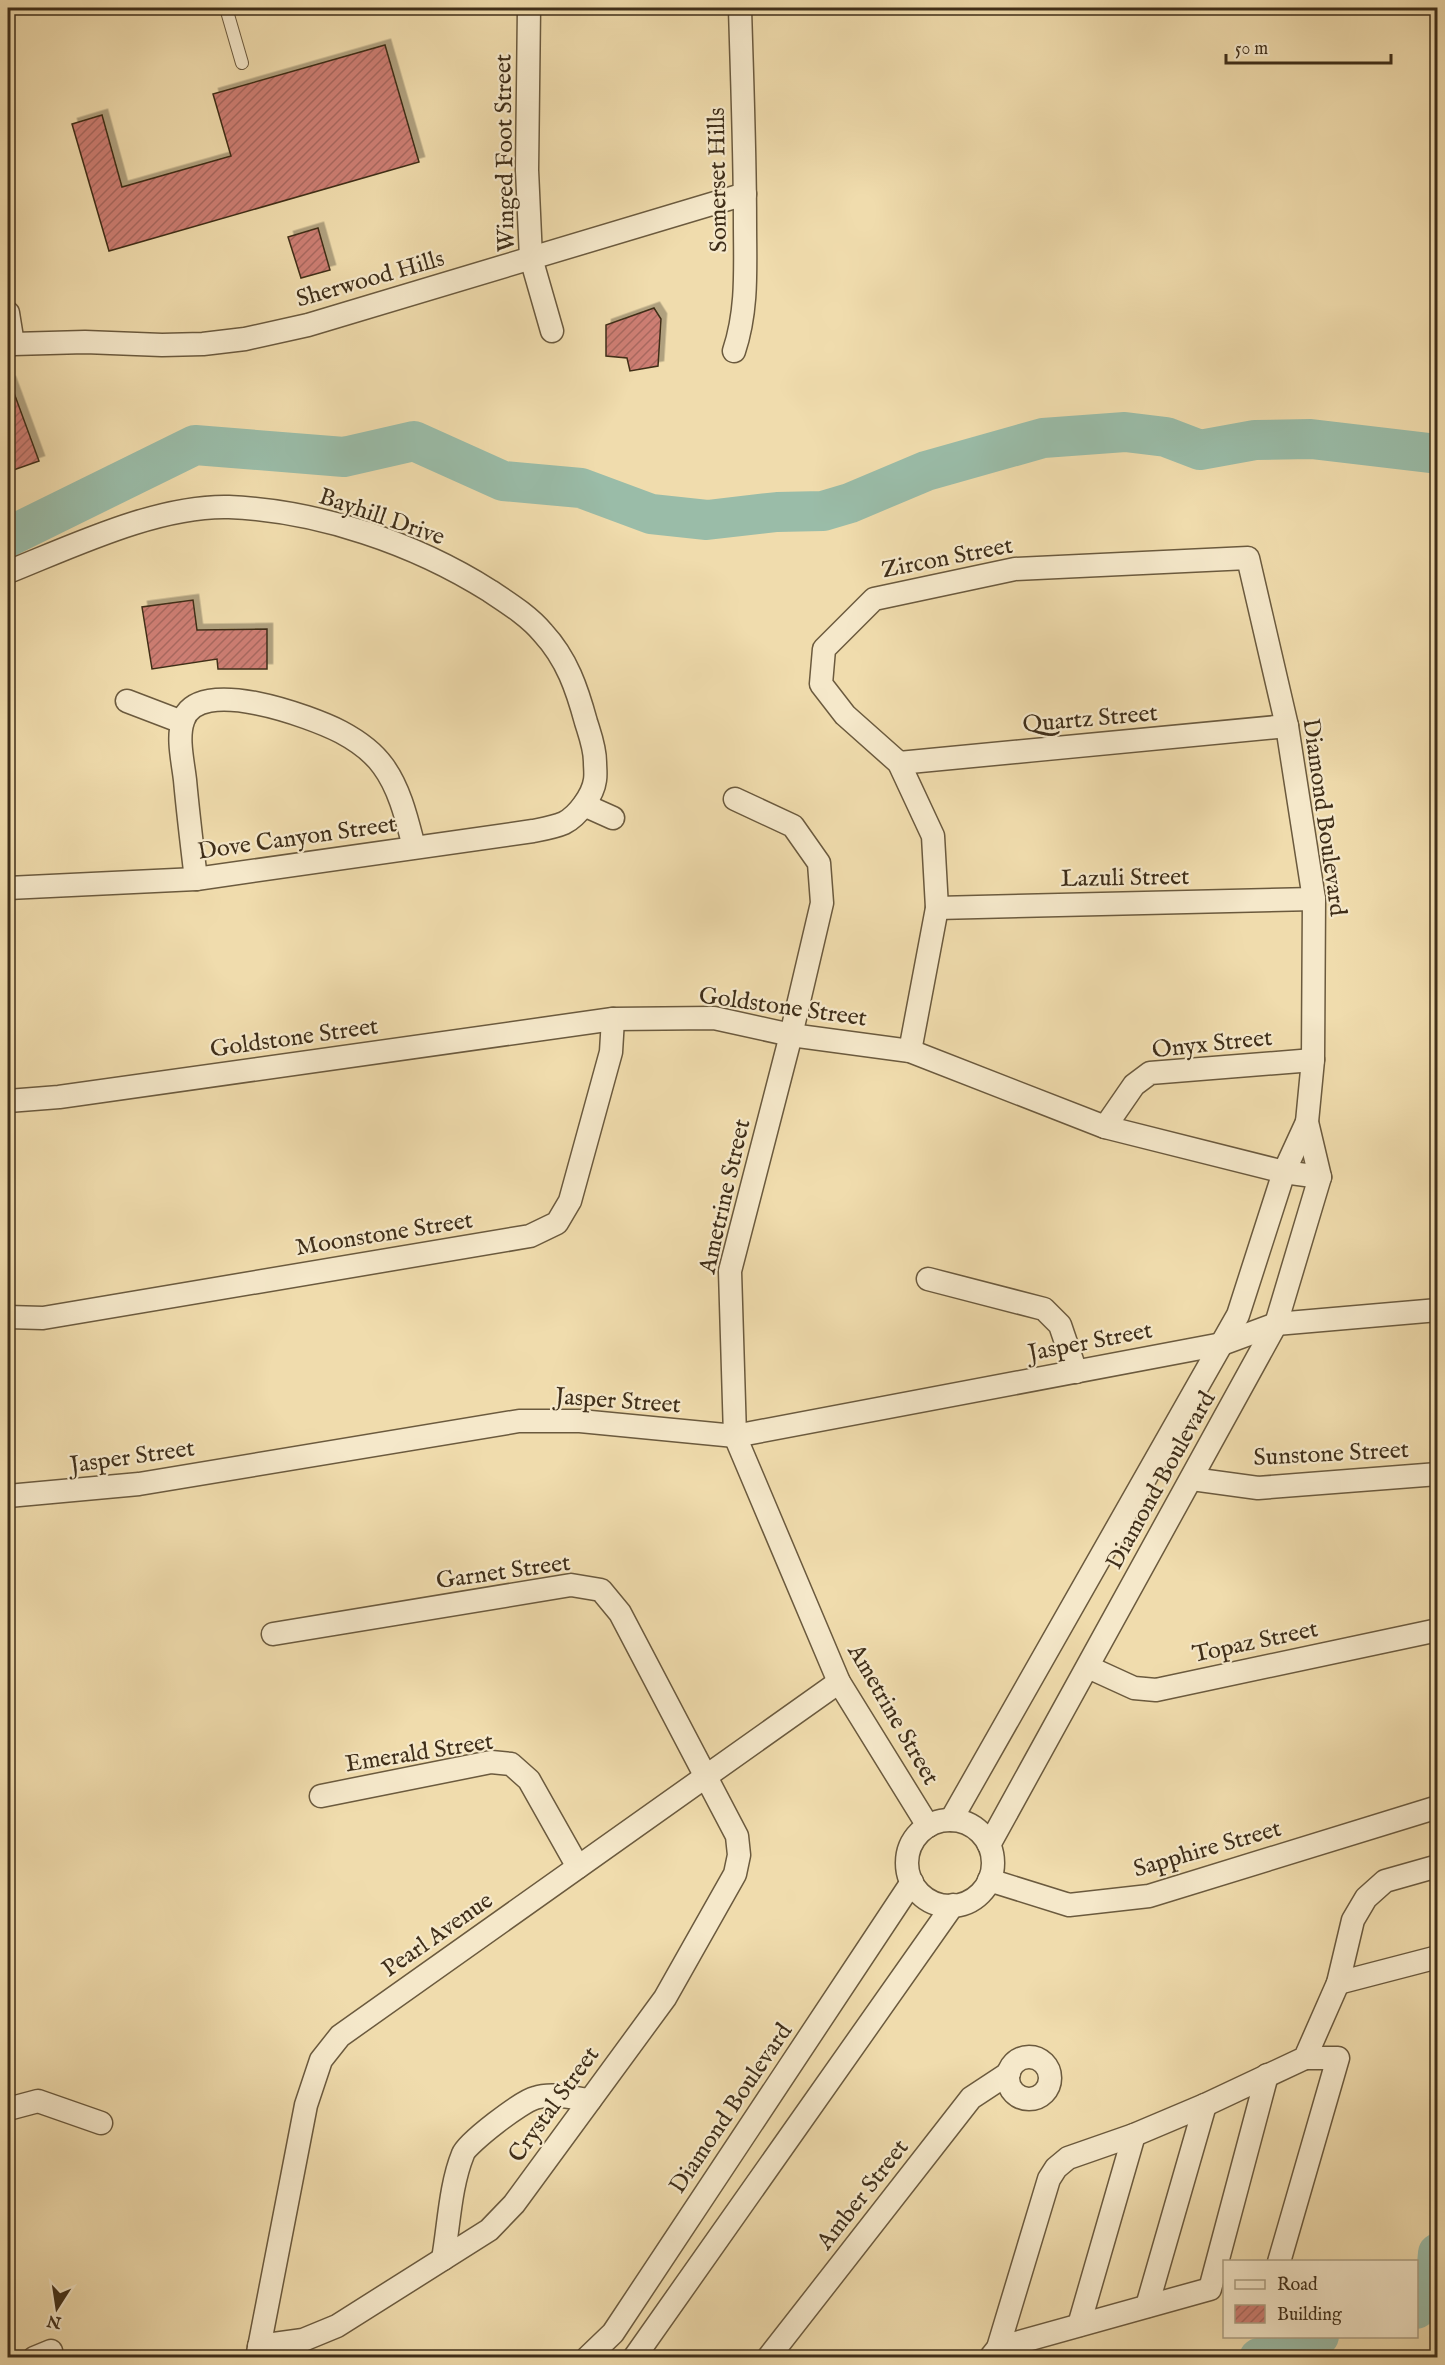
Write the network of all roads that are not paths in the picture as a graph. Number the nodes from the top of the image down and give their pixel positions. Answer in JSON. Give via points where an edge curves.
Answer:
{"nodes":[{"id":1,"x":226,"y":8,"type":"edge"},
{"id":2,"x":529,"y":8,"type":"edge"},
{"id":3,"x":740,"y":8,"type":"edge"},
{"id":4,"x":242,"y":63,"type":"dead end"},
{"id":5,"x":745,"y":194,"type":"junction"},
{"id":6,"x":531,"y":258,"type":"junction"},
{"id":7,"x":8,"y":313,"type":"edge"},
{"id":8,"x":552,"y":331,"type":"dead end"},
{"id":9,"x":10,"y":350,"type":"edge"},
{"id":10,"x":734,"y":351,"type":"dead end"},
{"id":11,"x":1248,"y":558,"type":"joint"},
{"id":12,"x":8,"y":572,"type":"edge"},
{"id":13,"x":127,"y":701,"type":"dead end"},
{"id":14,"x":182,"y":722,"type":"junction"},
{"id":15,"x":1287,"y":726,"type":"junction"},
{"id":16,"x":899,"y":764,"type":"junction"},
{"id":17,"x":735,"y":799,"type":"dead end"},
{"id":18,"x":584,"y":805,"type":"junction"},
{"id":19,"x":613,"y":818,"type":"dead end"},
{"id":20,"x":414,"y":847,"type":"junction"},
{"id":21,"x":196,"y":879,"type":"junction"},
{"id":22,"x":8,"y":888,"type":"edge"},
{"id":23,"x":1314,"y":899,"type":"junction"},
{"id":24,"x":938,"y":908,"type":"junction"},
{"id":25,"x":613,"y":1019,"type":"junction"},
{"id":26,"x":791,"y":1035,"type":"junction"},
{"id":27,"x":910,"y":1051,"type":"junction"},
{"id":28,"x":1313,"y":1060,"type":"junction"},
{"id":29,"x":8,"y":1101,"type":"edge"},
{"id":30,"x":1307,"y":1122,"type":"junction"},
{"id":31,"x":1105,"y":1127,"type":"junction"},
{"id":32,"x":1284,"y":1172,"type":"junction"},
{"id":33,"x":1320,"y":1177,"type":"junction"},
{"id":34,"x":928,"y":1279,"type":"dead end"},
{"id":35,"x":1437,"y":1310,"type":"edge"},
{"id":36,"x":8,"y":1317,"type":"edge"},
{"id":37,"x":1276,"y":1324,"type":"junction"},
{"id":38,"x":1222,"y":1344,"type":"junction"},
{"id":39,"x":1076,"y":1372,"type":"junction"},
{"id":40,"x":735,"y":1436,"type":"junction"},
{"id":41,"x":1437,"y":1474,"type":"edge"},
{"id":42,"x":1192,"y":1479,"type":"junction"},
{"id":43,"x":8,"y":1496,"type":"edge"},
{"id":44,"x":1437,"y":1630,"type":"edge"},
{"id":45,"x":273,"y":1634,"type":"dead end"},
{"id":46,"x":1088,"y":1667,"type":"junction"},
{"id":47,"x":839,"y":1682,"type":"junction"},
{"id":48,"x":707,"y":1776,"type":"junction"},
{"id":49,"x":321,"y":1796,"type":"dead end"},
{"id":50,"x":1437,"y":1807,"type":"edge"},
{"id":51,"x":951,"y":1820,"type":"junction"},
{"id":52,"x":928,"y":1826,"type":"junction"},
{"id":53,"x":989,"y":1845,"type":"junction"},
{"id":54,"x":1437,"y":1866,"type":"edge"},
{"id":55,"x":578,"y":1867,"type":"junction"},
{"id":56,"x":989,"y":1880,"type":"junction"},
{"id":57,"x":912,"y":1882,"type":"junction"},
{"id":58,"x":952,"y":1905,"type":"junction"},
{"id":59,"x":1437,"y":1957,"type":"edge"},
{"id":60,"x":1338,"y":1983,"type":"junction"},
{"id":61,"x":1305,"y":2058,"type":"junction"},
{"id":62,"x":1008,"y":2073,"type":"dead end"},
{"id":63,"x":1267,"y":2075,"type":"junction"},
{"id":64,"x":590,"y":2100,"type":"junction"},
{"id":65,"x":1205,"y":2105,"type":"junction"},
{"id":66,"x":8,"y":2109,"type":"edge"},
{"id":67,"x":101,"y":2123,"type":"dead end"},
{"id":68,"x":1134,"y":2135,"type":"junction"},
{"id":69,"x":444,"y":2259,"type":"junction"},
{"id":70,"x":1223,"y":2260,"type":"edge"},
{"id":71,"x":1280,"y":2260,"type":"edge"},
{"id":72,"x":1223,"y":2261,"type":"edge"},
{"id":73,"x":1217,"y":2286,"type":"edge"},
{"id":74,"x":1147,"y":2306,"type":"junction"},
{"id":75,"x":1078,"y":2325,"type":"junction"},
{"id":76,"x":258,"y":2352,"type":"edge"},
{"id":77,"x":994,"y":2353,"type":"edge"},
{"id":78,"x":587,"y":2358,"type":"edge"},
{"id":79,"x":634,"y":2358,"type":"edge"},
{"id":80,"x":768,"y":2358,"type":"edge"}],
"edges":[{"from":1,"to":4,"type":"lane"},
{"from":2,"to":6,"type":"street","name":"Winged Foot Street","via":[[527,170]]},
{"from":3,"to":5,"type":"street","name":"Somerset Hills"},
{"from":5,"to":6,"type":"street","name":"Sherwood Hills"},
{"from":5,"to":10,"type":"street","name":"Somerset Hills","via":[[745,305]]},
{"from":6,"to":8,"type":"street","name":"Winged Foot Street"},
{"from":6,"to":9,"type":"street","name":"Sherwood Hills","via":[[308,325],[245,339],[162,345],[85,342]]},
{"from":7,"to":9,"type":"street"},
{"from":11,"to":15,"type":"street","name":"Diamond Boulevard"},
{"from":11,"to":16,"type":"street","name":"Zircon Street","via":[[1015,569],[874,599],[824,649],[821,684],[845,715]]},
{"from":12,"to":18,"type":"street","name":"Bayhill Drive","via":[[178,511],[226,507],[319,520],[421,555],[510,604],[543,632],[563,659],[576,687],[595,752],[595,782]]},
{"from":13,"to":14,"type":"street"},
{"from":14,"to":20,"type":"street","via":[[197,704],[225,700],[280,710],[342,732],[383,766],[406,816]]},
{"from":14,"to":21,"type":"street","via":[[181,749]]},
{"from":15,"to":16,"type":"street","name":"Quartz Street"},
{"from":15,"to":23,"type":"street","name":"Diamond Boulevard"},
{"from":16,"to":24,"type":"street","via":[[933,836]]},
{"from":17,"to":26,"type":"street","name":"Ametrine Street","via":[[793,826],[819,863],[822,903]]},
{"from":18,"to":19,"type":"street"},
{"from":18,"to":20,"type":"street","name":"Dove Canyon Street","via":[[566,822],[533,831]]},
{"from":20,"to":21,"type":"street","name":"Dove Canyon Street"},
{"from":21,"to":22,"type":"street","name":"Dove Canyon Street"},
{"from":23,"to":24,"type":"street","name":"Lazuli Street"},
{"from":23,"to":28,"type":"street","name":"Diamond Boulevard"},
{"from":24,"to":27,"type":"street"},
{"from":25,"to":26,"type":"street","name":"Goldstone Street","via":[[714,1018]]},
{"from":25,"to":29,"type":"street","name":"Goldstone Street"},
{"from":25,"to":36,"type":"street","name":"Moonstone Street","via":[[612,1052],[570,1202],[557,1223],[530,1236],[43,1317]]},
{"from":26,"to":27,"type":"street","name":"Goldstone Street"},
{"from":26,"to":40,"type":"street","name":"Ametrine Street","via":[[730,1271]]},
{"from":27,"to":31,"type":"street","name":"Goldstone Street"},
{"from":28,"to":30,"type":"street","name":"Diamond Boulevard"},
{"from":28,"to":31,"type":"street","name":"Onyx Street","via":[[1150,1073],[1134,1085]]},
{"from":30,"to":32,"type":"street","name":"Diamond Boulevard"},
{"from":30,"to":33,"type":"street","name":"Diamond Boulevard"},
{"from":31,"to":32,"type":"street","name":"Goldstone Street"},
{"from":32,"to":33,"type":"street","name":"Goldstone Street"},
{"from":32,"to":38,"type":"street","name":"Diamond Boulevard","via":[[1238,1315]]},
{"from":33,"to":37,"type":"street","name":"Diamond Boulevard"},
{"from":34,"to":39,"type":"street","via":[[1044,1309],[1060,1325]]},
{"from":35,"to":37,"type":"street","name":"Jasper Street"},
{"from":37,"to":38,"type":"street","name":"Jasper Street"},
{"from":37,"to":42,"type":"street","name":"Diamond Boulevard"},
{"from":38,"to":39,"type":"street","name":"Jasper Street"},
{"from":38,"to":51,"type":"street","name":"Diamond Boulevard"},
{"from":39,"to":40,"type":"street","name":"Jasper Street"},
{"from":40,"to":43,"type":"street","name":"Jasper Street","via":[[580,1422],[519,1421],[139,1484]]},
{"from":40,"to":47,"type":"street","name":"Ametrine Street"},
{"from":41,"to":42,"type":"street","name":"Sunstone Street","via":[[1258,1488]]},
{"from":42,"to":46,"type":"street","name":"Diamond Boulevard"},
{"from":44,"to":46,"type":"street","name":"Topaz Street","via":[[1156,1690],[1134,1688]]},
{"from":45,"to":48,"type":"street","name":"Garnet Street","via":[[571,1585],[601,1590],[620,1613]]},
{"from":46,"to":53,"type":"street","name":"Diamond Boulevard"},
{"from":47,"to":48,"type":"street","name":"Pearl Avenue"},
{"from":47,"to":52,"type":"street","name":"Ametrine Street"},
{"from":48,"to":55,"type":"street","name":"Pearl Avenue"},
{"from":48,"to":64,"type":"street","name":"Crystal Street","via":[[737,1836],[735,1874],[665,1998]]},
{"from":49,"to":55,"type":"street","name":"Emerald Street","via":[[491,1762],[511,1764],[529,1780]]},
{"from":50,"to":56,"type":"street","name":"Sapphire Street","via":[[1149,1896],[1068,1905]]},
{"from":51,"to":52,"type":"street"},
{"from":51,"to":53,"type":"street","via":[[974,1827]]},
{"from":52,"to":57,"type":"street","via":[[911,1845],[908,1870]]},
{"from":53,"to":56,"type":"street","via":[[993,1869]]},
{"from":54,"to":60,"type":"street","via":[[1385,1881],[1366,1898],[1353,1920]]},
{"from":55,"to":76,"type":"street","name":"Pearl Avenue","via":[[340,2036],[321,2060],[306,2105]]},
{"from":56,"to":58,"type":"street","via":[[975,1898]]},
{"from":57,"to":58,"type":"street","via":[[930,1900]]},
{"from":57,"to":78,"type":"street","name":"Diamond Boulevard","via":[[613,2333]]},
{"from":58,"to":79,"type":"street"},
{"from":59,"to":60,"type":"street"},
{"from":60,"to":61,"type":"street"},
{"from":61,"to":63,"type":"street"},
{"from":61,"to":71,"type":"street","via":[[1338,2058]]},
{"from":62,"to":80,"type":"street","name":"Amber Street","via":[[971,2098]]},
{"from":63,"to":65,"type":"street"},
{"from":63,"to":70,"type":"street"},
{"from":64,"to":69,"type":"street","name":"Crystal Street","via":[[514,2204],[489,2230]]},
{"from":64,"to":69,"type":"street","via":[[551,2095],[533,2098],[473,2140],[463,2152],[456,2177]]},
{"from":65,"to":68,"type":"street"},
{"from":65,"to":74,"type":"street"},
{"from":66,"to":67,"type":"street","via":[[38,2101]]},
{"from":68,"to":75,"type":"street"},
{"from":68,"to":77,"type":"street","via":[[1068,2158],[1056,2168]]},
{"from":69,"to":76,"type":"street","name":"Crystal Street","via":[[337,2326]]},
{"from":72,"to":73,"type":"street"},
{"from":73,"to":74,"type":"street"},
{"from":74,"to":75,"type":"street"},
{"from":75,"to":77,"type":"street"}]}
